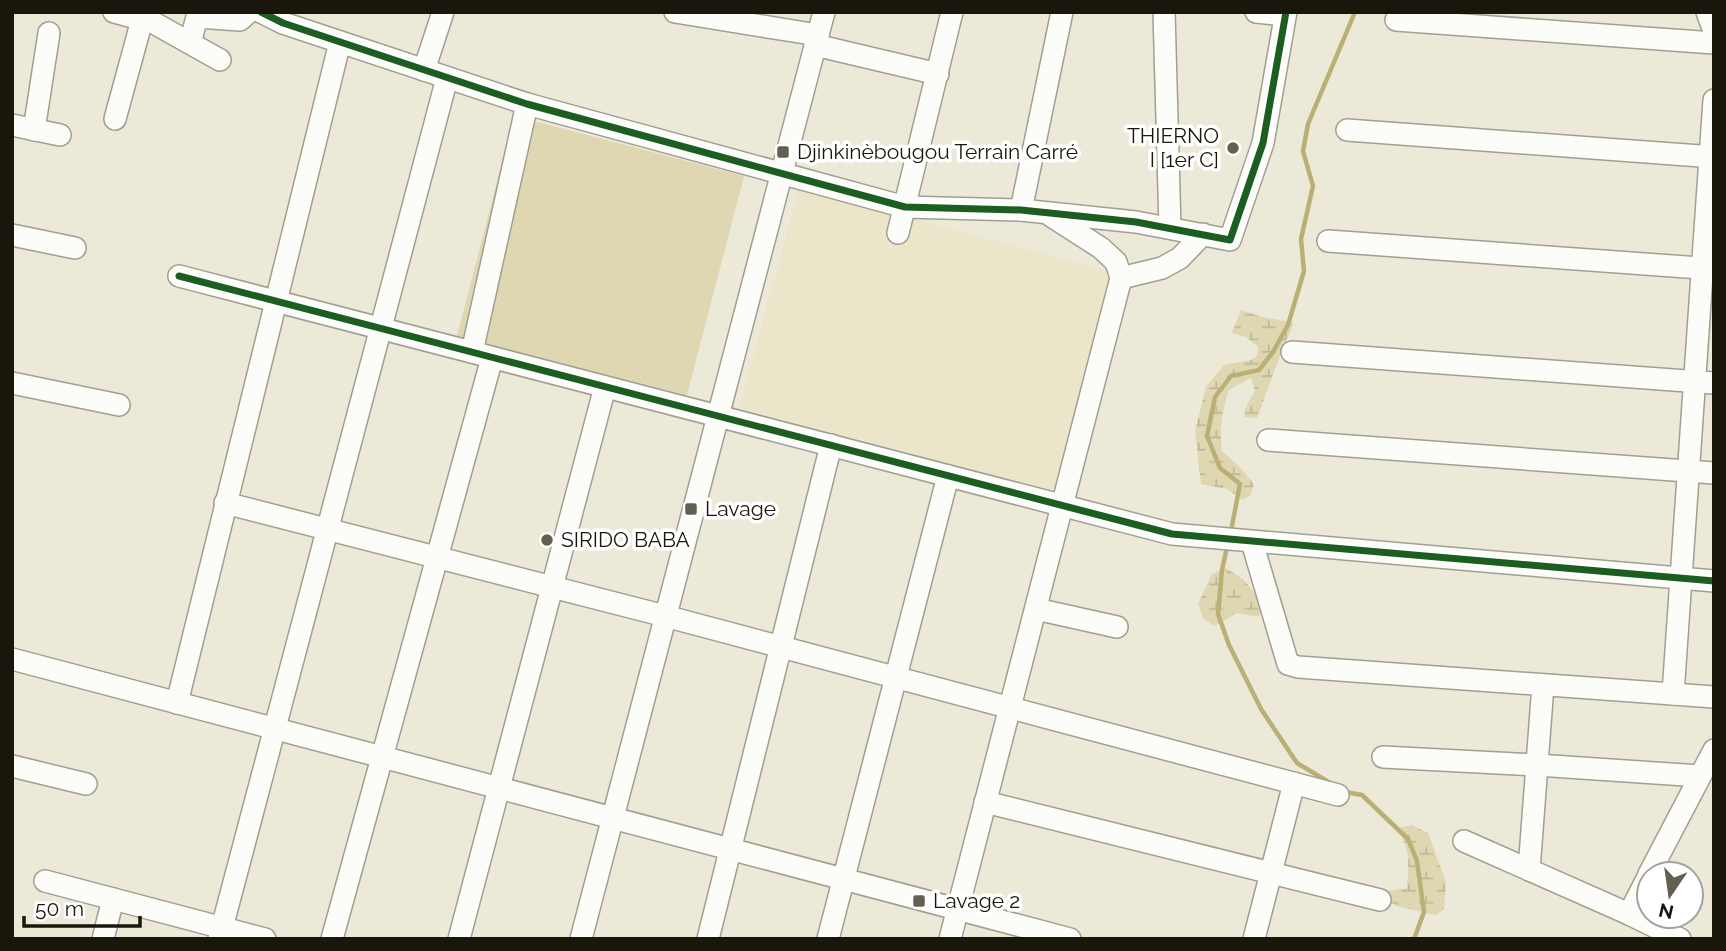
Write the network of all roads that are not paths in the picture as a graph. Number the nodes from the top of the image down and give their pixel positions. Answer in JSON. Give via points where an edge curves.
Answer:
{"nodes":[{"id":1,"x":114,"y":12,"type":"edge"},
{"id":2,"x":249,"y":12,"type":"edge"},
{"id":3,"x":261,"y":12,"type":"edge"},
{"id":4,"x":443,"y":12,"type":"edge"},
{"id":5,"x":675,"y":12,"type":"edge"},
{"id":6,"x":824,"y":12,"type":"edge"},
{"id":7,"x":952,"y":12,"type":"edge"},
{"id":8,"x":1062,"y":12,"type":"edge"},
{"id":9,"x":1164,"y":12,"type":"edge"},
{"id":10,"x":1256,"y":12,"type":"edge"},
{"id":11,"x":1707,"y":12,"type":"edge"},
{"id":12,"x":1285,"y":14,"type":"edge"},
{"id":13,"x":285,"y":18,"type":"edge"},
{"id":14,"x":142,"y":20,"type":"junction"},
{"id":15,"x":1396,"y":20,"type":"dead end"},
{"id":16,"x":1714,"y":31,"type":"edge"},
{"id":17,"x":49,"y":33,"type":"dead end"},
{"id":18,"x":816,"y":40,"type":"junction"},
{"id":19,"x":340,"y":42,"type":"junction"},
{"id":20,"x":190,"y":43,"type":"junction"},
{"id":21,"x":1714,"y":43,"type":"edge"},
{"id":22,"x":220,"y":60,"type":"dead end"},
{"id":23,"x":424,"y":70,"type":"junction"},
{"id":24,"x":938,"y":74,"type":"junction"},
{"id":25,"x":447,"y":78,"type":"junction"},
{"id":26,"x":1714,"y":100,"type":"edge"},
{"id":27,"x":527,"y":104,"type":"junction"},
{"id":28,"x":115,"y":119,"type":"dead end"},
{"id":29,"x":12,"y":125,"type":"edge"},
{"id":30,"x":34,"y":130,"type":"junction"},
{"id":31,"x":1348,"y":130,"type":"dead end"},
{"id":32,"x":60,"y":135,"type":"dead end"},
{"id":33,"x":1712,"y":157,"type":"edge"},
{"id":34,"x":781,"y":173,"type":"junction"},
{"id":35,"x":905,"y":207,"type":"junction"},
{"id":36,"x":1021,"y":210,"type":"junction"},
{"id":37,"x":1046,"y":213,"type":"junction"},
{"id":38,"x":1170,"y":228,"type":"junction"},
{"id":39,"x":898,"y":233,"type":"dead end"},
{"id":40,"x":1203,"y":234,"type":"junction"},
{"id":41,"x":12,"y":235,"type":"edge"},
{"id":42,"x":1328,"y":241,"type":"dead end"},
{"id":43,"x":75,"y":248,"type":"dead end"},
{"id":44,"x":1708,"y":269,"type":"edge"},
{"id":45,"x":179,"y":276,"type":"dead end"},
{"id":46,"x":1121,"y":278,"type":"junction"},
{"id":47,"x":275,"y":302,"type":"junction"},
{"id":48,"x":381,"y":329,"type":"junction"},
{"id":49,"x":1292,"y":352,"type":"dead end"},
{"id":50,"x":482,"y":355,"type":"junction"},
{"id":51,"x":1704,"y":382,"type":"edge"},
{"id":52,"x":12,"y":383,"type":"edge"},
{"id":53,"x":605,"y":387,"type":"junction"},
{"id":54,"x":119,"y":405,"type":"dead end"},
{"id":55,"x":718,"y":416,"type":"junction"},
{"id":56,"x":1268,"y":440,"type":"dead end"},
{"id":57,"x":831,"y":445,"type":"junction"},
{"id":58,"x":1688,"y":471,"type":"junction"},
{"id":59,"x":1714,"y":473,"type":"edge"},
{"id":60,"x":948,"y":475,"type":"junction"},
{"id":61,"x":225,"y":503,"type":"junction"},
{"id":62,"x":1063,"y":505,"type":"junction"},
{"id":63,"x":328,"y":530,"type":"junction"},
{"id":64,"x":1252,"y":542,"type":"junction"},
{"id":65,"x":437,"y":558,"type":"junction"},
{"id":66,"x":1681,"y":578,"type":"junction"},
{"id":67,"x":1714,"y":581,"type":"edge"},
{"id":68,"x":552,"y":587,"type":"junction"},
{"id":69,"x":1036,"y":609,"type":"junction"},
{"id":70,"x":665,"y":617,"type":"junction"},
{"id":71,"x":1117,"y":627,"type":"dead end"},
{"id":72,"x":781,"y":648,"type":"junction"},
{"id":73,"x":12,"y":659,"type":"edge"},
{"id":74,"x":896,"y":678,"type":"junction"},
{"id":75,"x":1543,"y":685,"type":"junction"},
{"id":76,"x":1673,"y":694,"type":"junction"},
{"id":77,"x":1714,"y":698,"type":"edge"},
{"id":78,"x":177,"y":703,"type":"junction"},
{"id":79,"x":1010,"y":708,"type":"junction"},
{"id":80,"x":275,"y":729,"type":"junction"},
{"id":81,"x":1714,"y":750,"type":"edge"},
{"id":82,"x":382,"y":757,"type":"junction"},
{"id":83,"x":1383,"y":757,"type":"dead end"},
{"id":84,"x":1537,"y":765,"type":"junction"},
{"id":85,"x":12,"y":766,"type":"edge"},
{"id":86,"x":1700,"y":776,"type":"junction"},
{"id":87,"x":1294,"y":783,"type":"junction"},
{"id":88,"x":86,"y":784,"type":"dead end"},
{"id":89,"x":499,"y":788,"type":"junction"},
{"id":90,"x":1338,"y":795,"type":"dead end"},
{"id":91,"x":985,"y":802,"type":"junction"},
{"id":92,"x":612,"y":818,"type":"junction"},
{"id":93,"x":1464,"y":841,"type":"dead end"},
{"id":94,"x":731,"y":849,"type":"junction"},
{"id":95,"x":1656,"y":860,"type":"edge"},
{"id":96,"x":1529,"y":870,"type":"junction"},
{"id":97,"x":1271,"y":873,"type":"junction"},
{"id":98,"x":844,"y":879,"type":"junction"},
{"id":99,"x":46,"y":881,"type":"dead end"},
{"id":100,"x":113,"y":899,"type":"junction"},
{"id":101,"x":1380,"y":900,"type":"dead end"},
{"id":102,"x":1635,"y":902,"type":"edge"},
{"id":103,"x":958,"y":909,"type":"junction"},
{"id":104,"x":1629,"y":914,"type":"junction"},
{"id":105,"x":221,"y":933,"type":"edge"},
{"id":106,"x":103,"y":939,"type":"edge"},
{"id":107,"x":265,"y":939,"type":"edge"},
{"id":108,"x":332,"y":939,"type":"edge"},
{"id":109,"x":459,"y":939,"type":"edge"},
{"id":110,"x":581,"y":939,"type":"edge"},
{"id":111,"x":708,"y":939,"type":"edge"},
{"id":112,"x":828,"y":939,"type":"edge"},
{"id":113,"x":950,"y":939,"type":"edge"},
{"id":114,"x":1070,"y":939,"type":"edge"},
{"id":115,"x":1254,"y":939,"type":"edge"},
{"id":116,"x":1680,"y":939,"type":"edge"}],
"edges":[{"from":1,"to":14,"type":"street"},
{"from":2,"to":20,"type":"street","via":[[240,20],[197,17]]},
{"from":3,"to":13,"type":"street"},
{"from":4,"to":23,"type":"street"},
{"from":5,"to":18,"type":"street"},
{"from":6,"to":18,"type":"street"},
{"from":7,"to":24,"type":"street"},
{"from":8,"to":36,"type":"street"},
{"from":9,"to":38,"type":"street"},
{"from":10,"to":12,"type":"street"},
{"from":11,"to":16,"type":"street"},
{"from":12,"to":40,"type":"street","via":[[1263,143],[1230,240]]},
{"from":13,"to":19,"type":"street"},
{"from":14,"to":20,"type":"street"},
{"from":14,"to":28,"type":"street"},
{"from":15,"to":21,"type":"street"},
{"from":17,"to":30,"type":"street"},
{"from":18,"to":24,"type":"street"},
{"from":18,"to":34,"type":"street"},
{"from":19,"to":23,"type":"street"},
{"from":19,"to":47,"type":"street"},
{"from":20,"to":22,"type":"street"},
{"from":23,"to":25,"type":"street"},
{"from":24,"to":35,"type":"street"},
{"from":25,"to":27,"type":"street"},
{"from":25,"to":48,"type":"street"},
{"from":26,"to":33,"type":"street"},
{"from":27,"to":34,"type":"street"},
{"from":27,"to":50,"type":"street"},
{"from":29,"to":30,"type":"street"},
{"from":30,"to":32,"type":"street"},
{"from":31,"to":33,"type":"street"},
{"from":33,"to":44,"type":"street"},
{"from":34,"to":35,"type":"street"},
{"from":34,"to":55,"type":"street"},
{"from":35,"to":36,"type":"street"},
{"from":35,"to":39,"type":"street"},
{"from":36,"to":37,"type":"street"},
{"from":37,"to":38,"type":"street"},
{"from":37,"to":46,"type":"street","via":[[1109,255]]},
{"from":38,"to":40,"type":"street"},
{"from":40,"to":46,"type":"street","via":[[1181,258]]},
{"from":41,"to":43,"type":"street"},
{"from":42,"to":44,"type":"street"},
{"from":44,"to":51,"type":"street"},
{"from":45,"to":47,"type":"street"},
{"from":46,"to":62,"type":"street"},
{"from":47,"to":48,"type":"street"},
{"from":47,"to":61,"type":"street"},
{"from":48,"to":50,"type":"street"},
{"from":48,"to":63,"type":"street"},
{"from":49,"to":51,"type":"street"},
{"from":50,"to":53,"type":"street"},
{"from":50,"to":65,"type":"street"},
{"from":51,"to":58,"type":"street"},
{"from":52,"to":54,"type":"street"},
{"from":53,"to":55,"type":"street"},
{"from":53,"to":68,"type":"street"},
{"from":55,"to":57,"type":"street"},
{"from":55,"to":70,"type":"street"},
{"from":56,"to":58,"type":"street"},
{"from":57,"to":60,"type":"street"},
{"from":57,"to":72,"type":"street"},
{"from":58,"to":59,"type":"street"},
{"from":58,"to":66,"type":"street"},
{"from":60,"to":62,"type":"street"},
{"from":60,"to":74,"type":"street"},
{"from":61,"to":63,"type":"street"},
{"from":61,"to":78,"type":"street"},
{"from":62,"to":64,"type":"street","via":[[1172,534]]},
{"from":62,"to":69,"type":"street"},
{"from":63,"to":65,"type":"street"},
{"from":63,"to":80,"type":"street"},
{"from":64,"to":66,"type":"street"},
{"from":64,"to":75,"type":"street","via":[[1288,664]]},
{"from":65,"to":68,"type":"street"},
{"from":65,"to":82,"type":"street"},
{"from":66,"to":67,"type":"street"},
{"from":66,"to":76,"type":"street"},
{"from":68,"to":70,"type":"street"},
{"from":68,"to":89,"type":"street"},
{"from":69,"to":71,"type":"street"},
{"from":69,"to":79,"type":"street"},
{"from":70,"to":72,"type":"street"},
{"from":70,"to":92,"type":"street"},
{"from":72,"to":74,"type":"street"},
{"from":72,"to":94,"type":"street"},
{"from":73,"to":78,"type":"street"},
{"from":74,"to":79,"type":"street"},
{"from":74,"to":98,"type":"street"},
{"from":75,"to":76,"type":"street"},
{"from":75,"to":84,"type":"street"},
{"from":76,"to":77,"type":"street"},
{"from":78,"to":80,"type":"street"},
{"from":79,"to":87,"type":"street"},
{"from":79,"to":91,"type":"street"},
{"from":80,"to":82,"type":"street"},
{"from":80,"to":105,"type":"street"},
{"from":81,"to":86,"type":"street"},
{"from":82,"to":89,"type":"street"},
{"from":82,"to":108,"type":"street"},
{"from":83,"to":84,"type":"street"},
{"from":84,"to":86,"type":"street"},
{"from":84,"to":96,"type":"street"},
{"from":85,"to":88,"type":"street"},
{"from":86,"to":95,"type":"street"},
{"from":87,"to":90,"type":"street"},
{"from":87,"to":97,"type":"street"},
{"from":89,"to":92,"type":"street"},
{"from":89,"to":109,"type":"street"},
{"from":91,"to":97,"type":"street"},
{"from":91,"to":103,"type":"street"},
{"from":92,"to":94,"type":"street"},
{"from":92,"to":110,"type":"street"},
{"from":93,"to":96,"type":"street"},
{"from":94,"to":98,"type":"street"},
{"from":94,"to":111,"type":"street"},
{"from":96,"to":104,"type":"street"},
{"from":97,"to":101,"type":"street"},
{"from":97,"to":115,"type":"street"},
{"from":98,"to":103,"type":"street"},
{"from":98,"to":112,"type":"street"},
{"from":99,"to":100,"type":"street"},
{"from":100,"to":105,"type":"street"},
{"from":100,"to":106,"type":"street"},
{"from":102,"to":104,"type":"street"},
{"from":103,"to":113,"type":"street"},
{"from":103,"to":114,"type":"street"},
{"from":104,"to":116,"type":"street"},
{"from":105,"to":107,"type":"street"}]}
